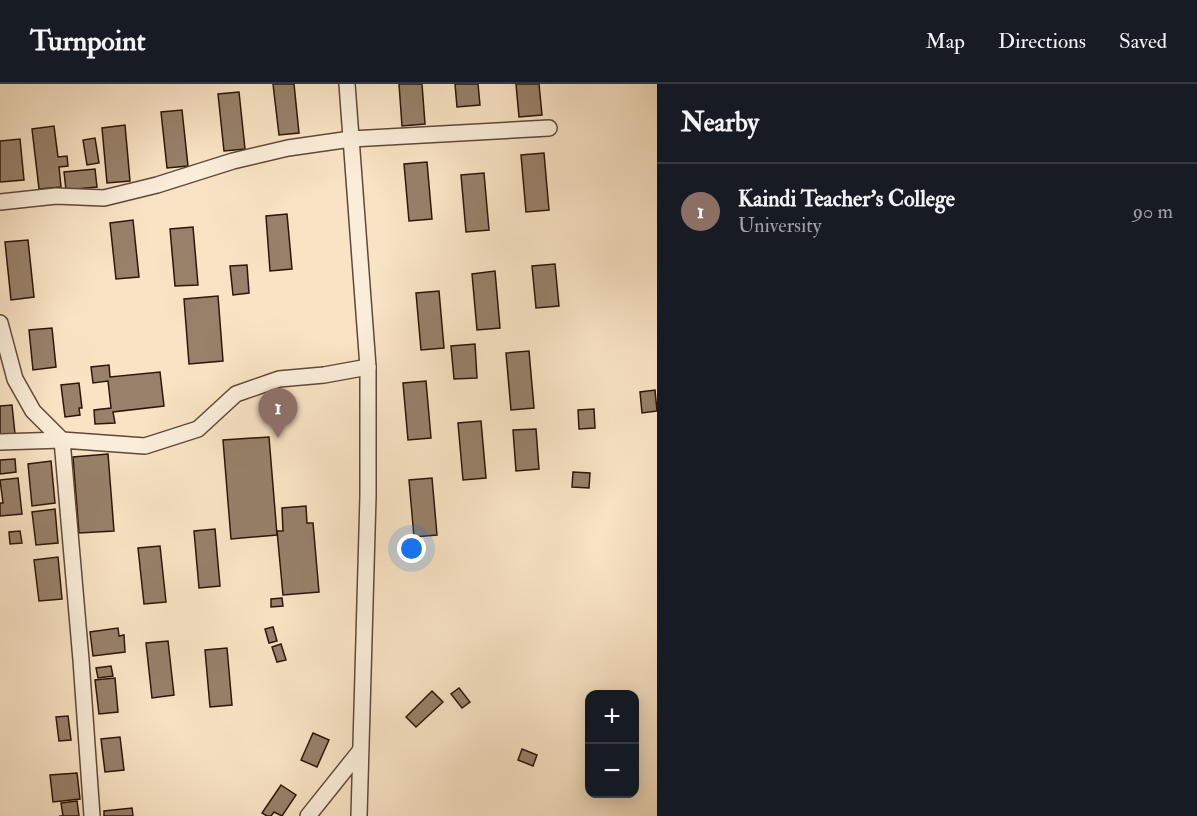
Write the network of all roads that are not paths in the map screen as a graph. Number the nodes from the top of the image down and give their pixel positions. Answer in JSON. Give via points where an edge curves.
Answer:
{"nodes":[{"id":1,"x":347,"y":84,"type":"edge"},
{"id":2,"x":549,"y":128,"type":"dead end"},
{"id":3,"x":351,"y":139,"type":"junction"},
{"id":4,"x":0,"y":202,"type":"edge"},
{"id":5,"x":0,"y":323,"type":"edge"},
{"id":6,"x":368,"y":367,"type":"junction"},
{"id":7,"x":62,"y":440,"type":"junction"},
{"id":8,"x":0,"y":442,"type":"edge"},
{"id":9,"x":360,"y":751,"type":"junction"},
{"id":10,"x":92,"y":816,"type":"edge"},
{"id":11,"x":308,"y":816,"type":"edge"},
{"id":12,"x":359,"y":816,"type":"edge"}],
"edges":[{"from":1,"to":3,"type":"street"},
{"from":2,"to":3,"type":"street"},
{"from":3,"to":4,"type":"street","via":[[233,161],[104,198],[56,196]]},
{"from":3,"to":6,"type":"street"},
{"from":5,"to":7,"type":"street","via":[[15,379],[33,411]]},
{"from":6,"to":7,"type":"street","via":[[279,379],[258,386],[236,394],[198,429],[146,446]]},
{"from":6,"to":9,"type":"street"},
{"from":7,"to":8,"type":"street"},
{"from":7,"to":10,"type":"street"},
{"from":9,"to":11,"type":"street"},
{"from":9,"to":12,"type":"street"}]}
